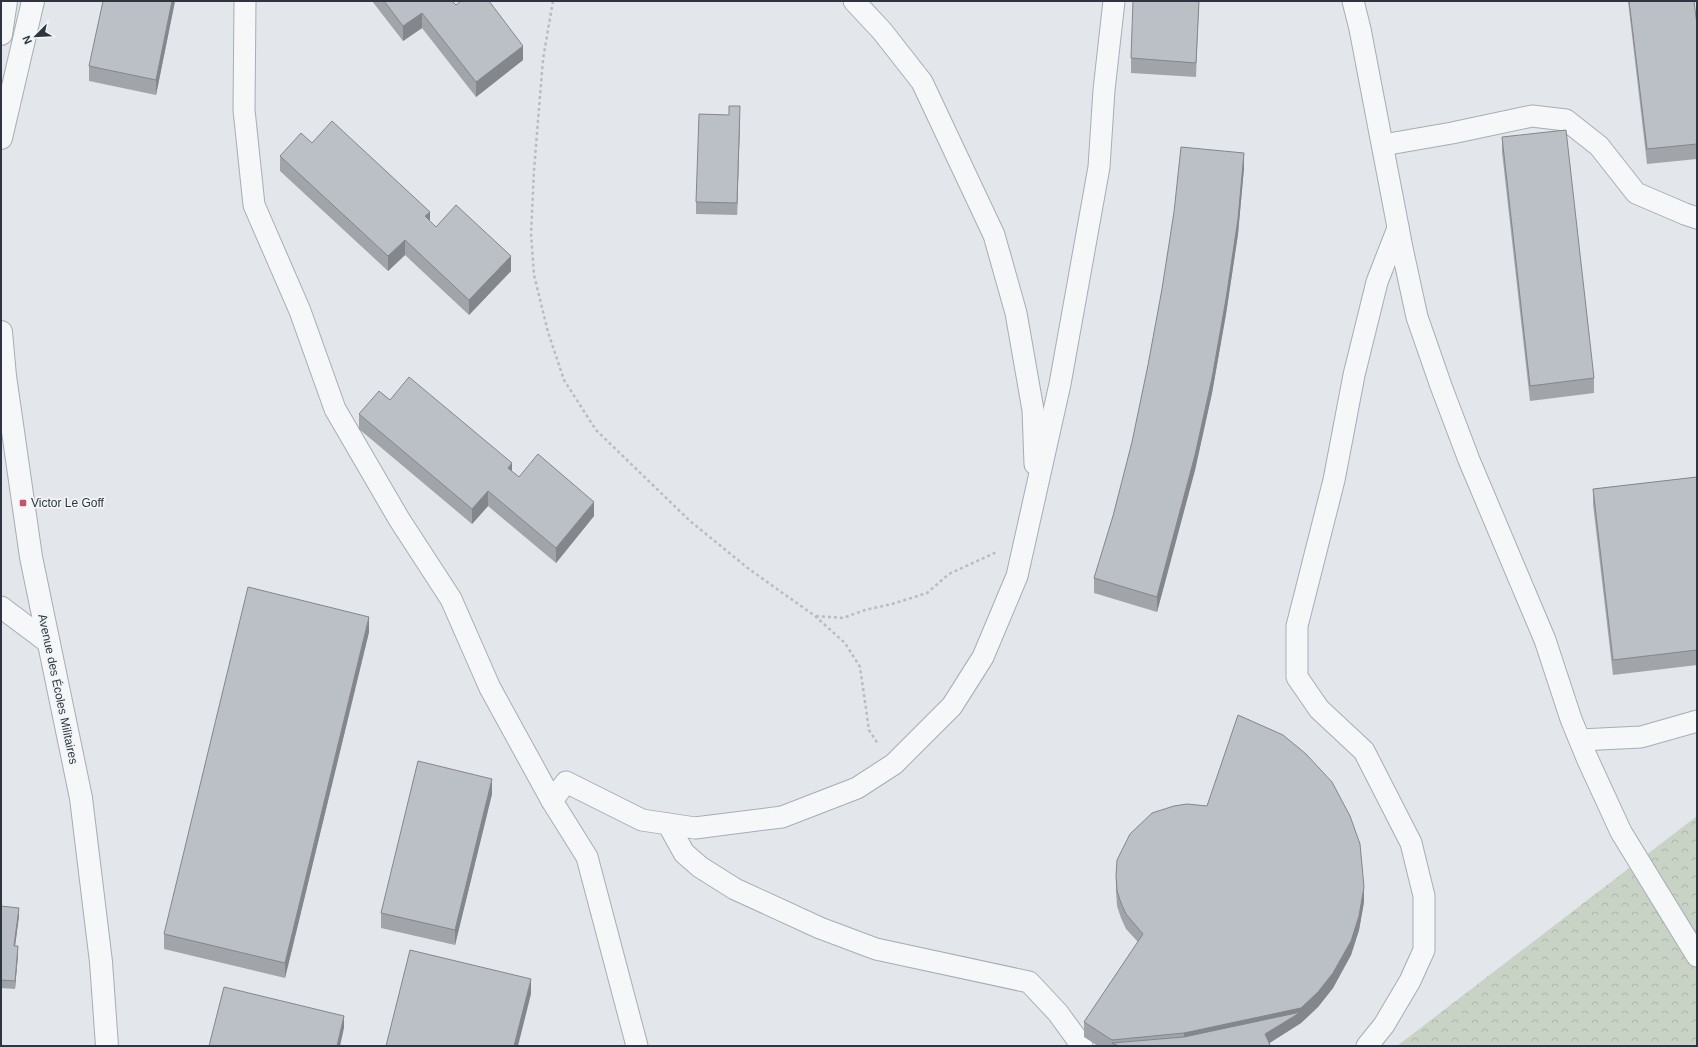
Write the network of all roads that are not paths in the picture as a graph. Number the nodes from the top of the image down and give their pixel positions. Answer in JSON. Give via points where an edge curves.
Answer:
{"nodes":[{"id":1,"x":6,"y":1,"type":"edge"},
{"id":2,"x":33,"y":1,"type":"edge"},
{"id":3,"x":245,"y":1,"type":"edge"},
{"id":4,"x":854,"y":1,"type":"edge"},
{"id":5,"x":1114,"y":1,"type":"edge"},
{"id":6,"x":1353,"y":1,"type":"edge"},
{"id":7,"x":1,"y":34,"type":"edge"},
{"id":8,"x":1,"y":138,"type":"edge"},
{"id":9,"x":1382,"y":145,"type":"junction"},
{"id":10,"x":1697,"y":218,"type":"edge"},
{"id":11,"x":1398,"y":228,"type":"junction"},
{"id":12,"x":1,"y":332,"type":"edge"},
{"id":13,"x":1036,"y":492,"type":"junction"},
{"id":14,"x":1,"y":608,"type":"edge"},
{"id":15,"x":49,"y":643,"type":"junction"},
{"id":16,"x":1697,"y":721,"type":"edge"},
{"id":17,"x":1580,"y":740,"type":"junction"},
{"id":18,"x":552,"y":801,"type":"junction"},
{"id":19,"x":668,"y":824,"type":"junction"},
{"id":20,"x":1697,"y":956,"type":"edge"},
{"id":21,"x":107,"y":1046,"type":"edge"},
{"id":22,"x":637,"y":1046,"type":"edge"},
{"id":23,"x":1082,"y":1046,"type":"edge"},
{"id":24,"x":1367,"y":1046,"type":"edge"}],
"edges":[{"from":1,"to":7,"type":"street"},
{"from":2,"to":8,"type":"street"},
{"from":3,"to":18,"type":"street","via":[[244,110],[254,206],[300,311],[335,409],[399,519],[451,599],[490,688]]},
{"from":4,"to":13,"type":"street","via":[[882,31],[922,82],[994,235],[1016,313],[1033,410]]},
{"from":5,"to":13,"type":"street","via":[[1099,167],[1060,384]]},
{"from":6,"to":9,"type":"street"},
{"from":9,"to":10,"type":"street","via":[[1532,116],[1566,120],[1598,146],[1636,192]]},
{"from":9,"to":11,"type":"street"},
{"from":11,"to":17,"type":"street","via":[[1417,318],[1441,386],[1468,460],[1545,640]]},
{"from":11,"to":24,"type":"street","via":[[1377,282],[1354,375],[1334,480],[1297,626],[1297,677],[1318,709],[1364,751],[1411,843],[1424,896],[1424,950],[1410,981],[1384,1025]]},
{"from":12,"to":15,"type":"street","name":"Avenue des Écoles Militaires","via":[[31,557]]},
{"from":13,"to":19,"type":"street","via":[[1017,576],[983,657],[952,706],[894,764],[857,788],[782,817],[695,828]]},
{"from":14,"to":15,"type":"street"},
{"from":15,"to":21,"type":"street","name":"Avenue des Écoles Militaires","via":[[81,798],[101,962]]},
{"from":16,"to":17,"type":"street","via":[[1641,737]]},
{"from":17,"to":20,"type":"street","via":[[1621,832]]},
{"from":18,"to":19,"type":"street","via":[[566,782],[642,820]]},
{"from":18,"to":22,"type":"street","via":[[587,857]]},
{"from":19,"to":23,"type":"street","via":[[684,853],[700,867],[735,889],[820,928],[876,949],[1028,982],[1058,1013]]}]}
